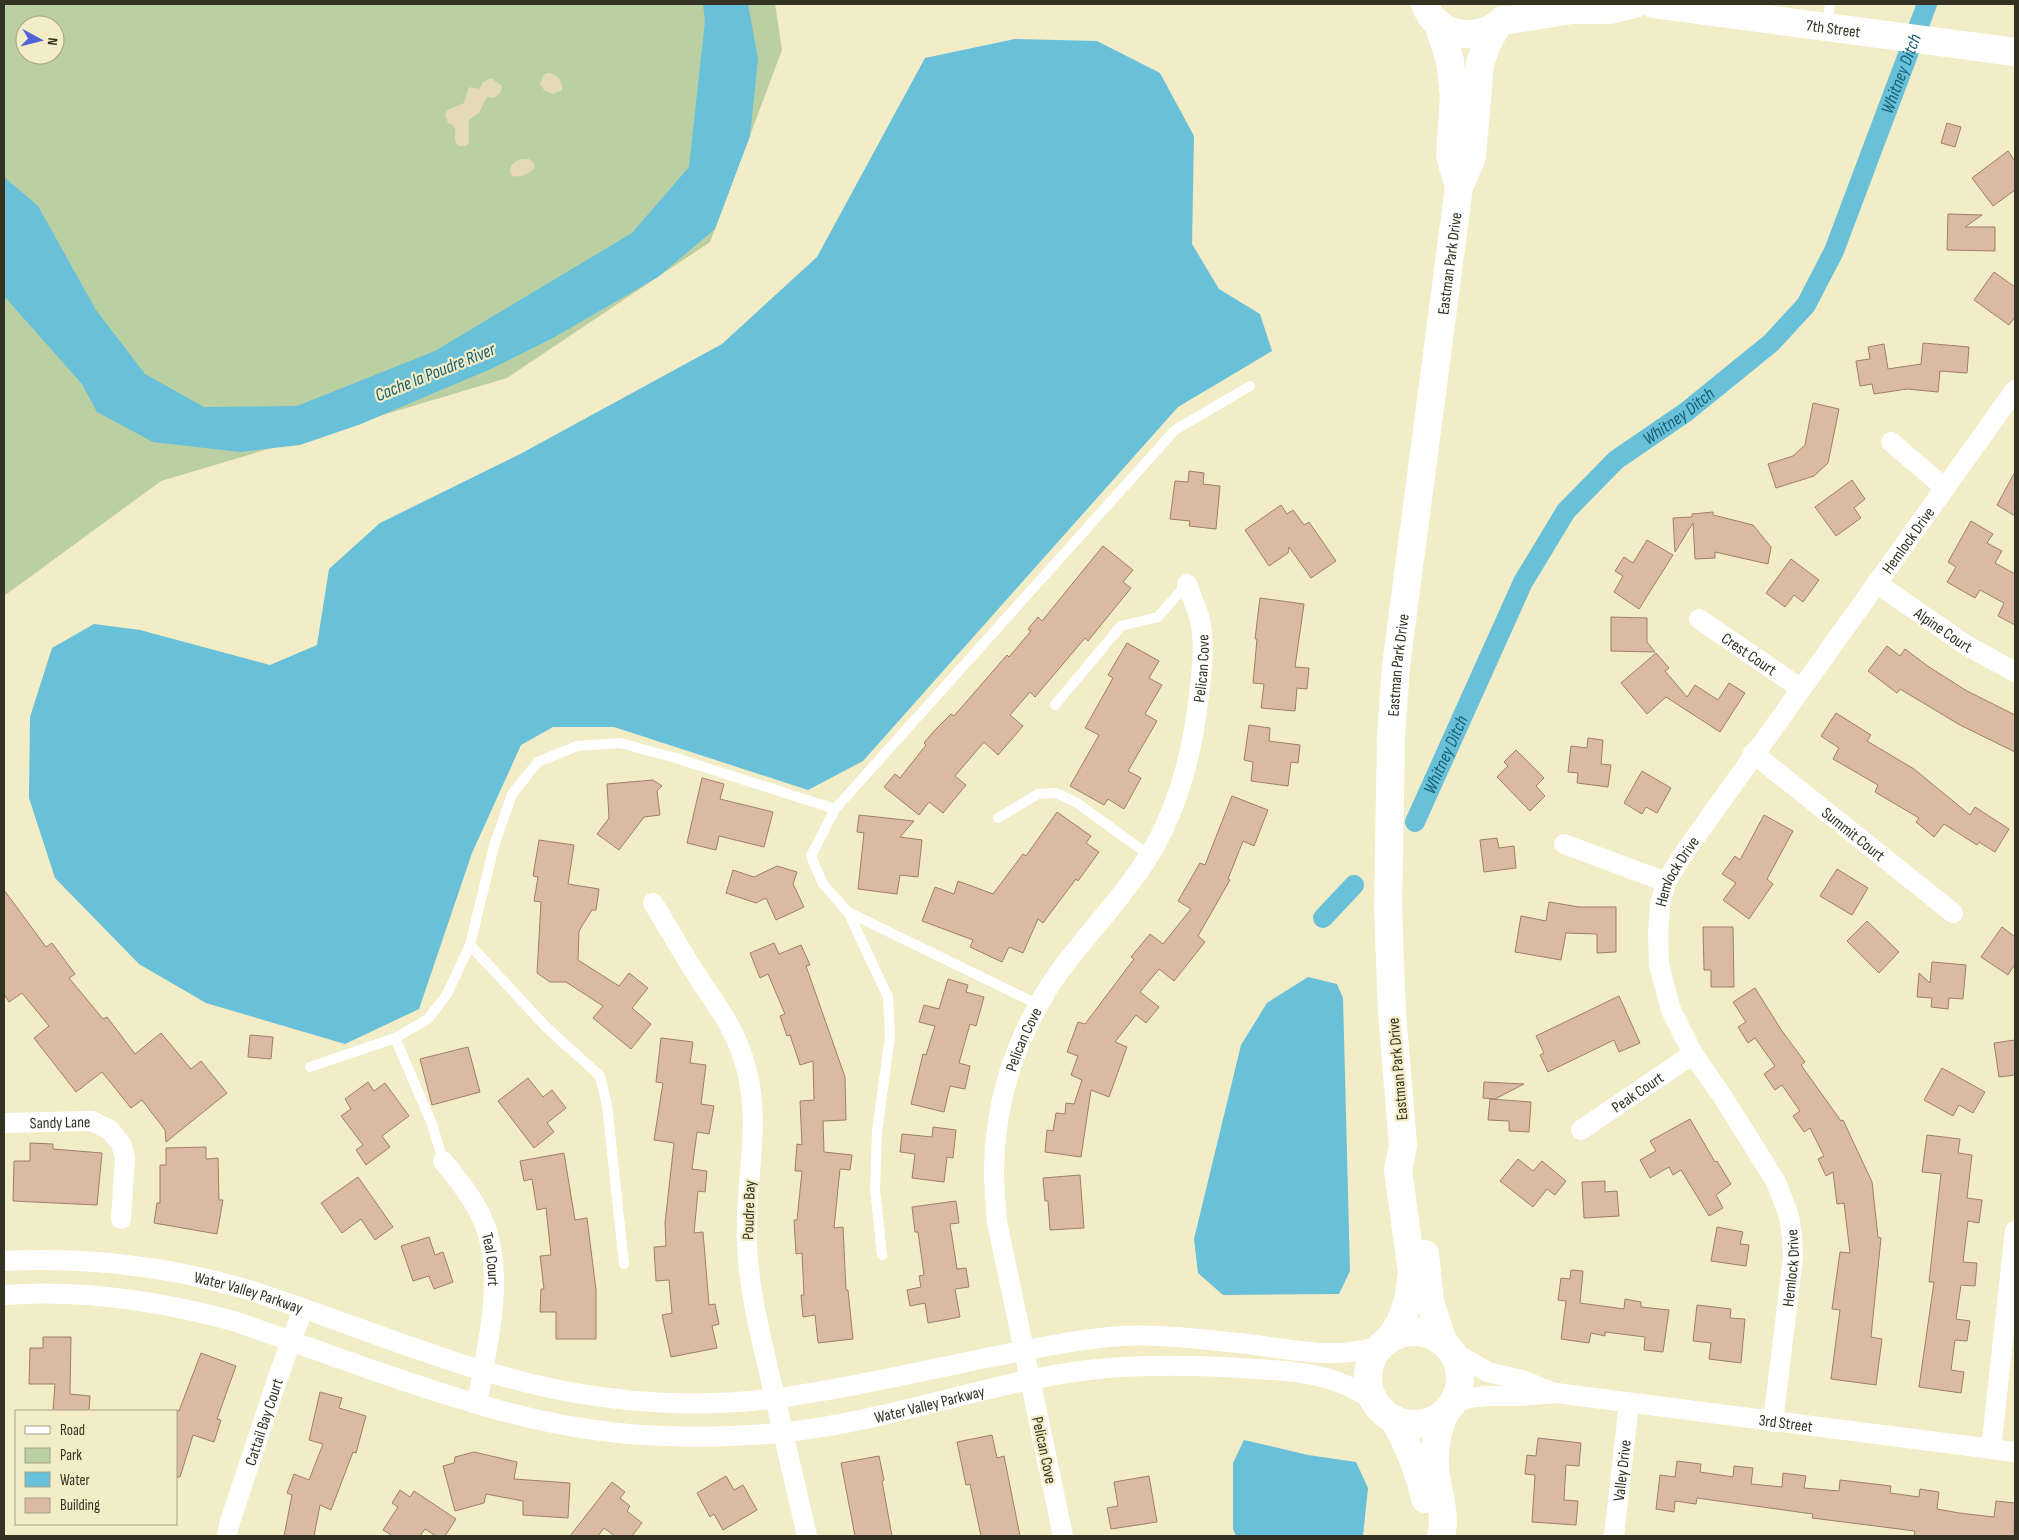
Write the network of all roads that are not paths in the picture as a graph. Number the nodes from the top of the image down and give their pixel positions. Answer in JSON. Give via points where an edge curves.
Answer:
{"nodes":[{"id":1,"x":1634,"y":4,"type":"edge"},
{"id":2,"x":1653,"y":4,"type":"edge"},
{"id":3,"x":1428,"y":9,"type":"edge"},
{"id":4,"x":1828,"y":15,"type":"edge"},
{"id":5,"x":1504,"y":17,"type":"edge"},
{"id":6,"x":2015,"y":52,"type":"edge"},
{"id":7,"x":1459,"y":187,"type":"junction"},
{"id":8,"x":1250,"y":386,"type":"dead end"},
{"id":9,"x":2014,"y":392,"type":"edge"},
{"id":10,"x":1891,"y":442,"type":"dead end"},
{"id":11,"x":1945,"y":488,"type":"junction"},
{"id":12,"x":1876,"y":583,"type":"junction"},
{"id":13,"x":1187,"y":584,"type":"joint"},
{"id":14,"x":1699,"y":618,"type":"dead end"},
{"id":15,"x":2015,"y":672,"type":"edge"},
{"id":16,"x":1800,"y":688,"type":"junction"},
{"id":17,"x":1055,"y":705,"type":"dead end"},
{"id":18,"x":1753,"y":753,"type":"junction"},
{"id":19,"x":835,"y":809,"type":"junction"},
{"id":20,"x":998,"y":818,"type":"dead end"},
{"id":21,"x":1564,"y":844,"type":"dead end"},
{"id":22,"x":1149,"y":855,"type":"junction"},
{"id":23,"x":1666,"y":882,"type":"junction"},
{"id":24,"x":653,"y":903,"type":"dead end"},
{"id":25,"x":848,"y":912,"type":"junction"},
{"id":26,"x":1953,"y":913,"type":"dead end"},
{"id":27,"x":470,"y":945,"type":"junction"},
{"id":28,"x":1039,"y":1005,"type":"junction"},
{"id":29,"x":395,"y":1038,"type":"junction"},
{"id":30,"x":1693,"y":1054,"type":"junction"},
{"id":31,"x":310,"y":1067,"type":"dead end"},
{"id":32,"x":4,"y":1123,"type":"edge"},
{"id":33,"x":1581,"y":1130,"type":"dead end"},
{"id":34,"x":1403,"y":1146,"type":"junction"},
{"id":35,"x":443,"y":1160,"type":"joint"},
{"id":36,"x":121,"y":1219,"type":"dead end"},
{"id":37,"x":2015,"y":1231,"type":"edge"},
{"id":38,"x":882,"y":1255,"type":"dead end"},
{"id":39,"x":4,"y":1261,"type":"edge"},
{"id":40,"x":624,"y":1264,"type":"dead end"},
{"id":41,"x":4,"y":1295,"type":"edge"},
{"id":42,"x":303,"y":1309,"type":"junction"},
{"id":43,"x":291,"y":1342,"type":"junction"},
{"id":44,"x":1385,"y":1342,"type":"junction"},
{"id":45,"x":1448,"y":1346,"type":"junction"},
{"id":46,"x":1024,"y":1350,"type":"junction"},
{"id":47,"x":482,"y":1371,"type":"junction"},
{"id":48,"x":1031,"y":1380,"type":"junction"},
{"id":49,"x":1556,"y":1393,"type":"junction"},
{"id":50,"x":775,"y":1398,"type":"junction"},
{"id":51,"x":1629,"y":1403,"type":"junction"},
{"id":52,"x":477,"y":1404,"type":"junction"},
{"id":53,"x":1448,"y":1408,"type":"junction"},
{"id":54,"x":1384,"y":1411,"type":"junction"},
{"id":55,"x":1773,"y":1422,"type":"junction"},
{"id":56,"x":783,"y":1433,"type":"junction"},
{"id":57,"x":1990,"y":1449,"type":"junction"},
{"id":58,"x":2015,"y":1452,"type":"edge"},
{"id":59,"x":227,"y":1536,"type":"edge"},
{"id":60,"x":807,"y":1536,"type":"edge"},
{"id":61,"x":1063,"y":1536,"type":"edge"},
{"id":62,"x":1428,"y":1536,"type":"edge"},
{"id":63,"x":1441,"y":1536,"type":"edge"},
{"id":64,"x":1614,"y":1536,"type":"edge"}],
"edges":[{"from":1,"to":5,"type":"street","via":[[1610,10],[1572,10]]},
{"from":2,"to":4,"type":"street","name":"7th Street"},
{"from":3,"to":5,"type":"street","via":[[1451,32],[1467,35],[1483,33]]},
{"from":3,"to":7,"type":"street","name":"Eastman Park Drive","via":[[1450,61],[1454,96],[1450,156]]},
{"from":4,"to":6,"type":"street","name":"7th Street","via":[[1888,35]]},
{"from":5,"to":7,"type":"street","name":"Eastman Park Drive","via":[[1487,44],[1480,63],[1472,157]]},
{"from":7,"to":34,"type":"street","name":"Eastman Park Drive","via":[[1406,576],[1391,736],[1388,908],[1392,1012]]},
{"from":8,"to":19,"type":"lane","via":[[1175,430]]},
{"from":9,"to":11,"type":"street","name":"Hemlock Drive"},
{"from":10,"to":11,"type":"street"},
{"from":11,"to":12,"type":"street","name":"Hemlock Drive"},
{"from":12,"to":15,"type":"street","name":"Alpine Court","via":[[1966,645]]},
{"from":12,"to":16,"type":"street","name":"Hemlock Drive"},
{"from":13,"to":17,"type":"lane","via":[[1158,616],[1121,626]]},
{"from":13,"to":22,"type":"street","name":"Pelican Cove","via":[[1200,620],[1203,664],[1197,717],[1183,781]]},
{"from":14,"to":16,"type":"street","name":"Crest Court"},
{"from":16,"to":18,"type":"street","name":"Hemlock Drive"},
{"from":18,"to":23,"type":"street","name":"Hemlock Drive"},
{"from":18,"to":26,"type":"street","name":"Summit Court"},
{"from":19,"to":25,"type":"lane","via":[[811,856],[823,884]]},
{"from":19,"to":27,"type":"lane","via":[[620,743],[577,746],[538,762],[512,794],[494,846]]},
{"from":20,"to":22,"type":"lane","via":[[1038,794],[1056,793],[1077,803]]},
{"from":21,"to":23,"type":"street"},
{"from":22,"to":28,"type":"street","name":"Pelican Cove","via":[[1128,887],[1057,976]]},
{"from":23,"to":30,"type":"street","name":"Hemlock Drive","via":[[1660,904],[1659,965],[1671,1010]]},
{"from":24,"to":50,"type":"street","name":"Poudre Bay","via":[[728,1020],[746,1068],[753,1126],[746,1243],[761,1339]]},
{"from":25,"to":28,"type":"lane"},
{"from":25,"to":38,"type":"lane","via":[[888,997],[890,1036],[877,1132],[875,1190]]},
{"from":27,"to":29,"type":"lane","via":[[447,994],[428,1019]]},
{"from":27,"to":40,"type":"lane","via":[[546,1028],[600,1076],[607,1105]]},
{"from":28,"to":46,"type":"street","name":"Pelican Cove","via":[[1011,1069],[995,1149],[998,1222]]},
{"from":29,"to":31,"type":"lane"},
{"from":29,"to":35,"type":"lane","via":[[432,1124]]},
{"from":30,"to":33,"type":"street","name":"Peak Court"},
{"from":30,"to":55,"type":"street","name":"Hemlock Drive","via":[[1776,1182],[1789,1216],[1793,1257]]},
{"from":32,"to":36,"type":"street","name":"Sandy Lane","via":[[92,1121],[110,1130],[121,1144],[125,1157]]},
{"from":34,"to":44,"type":"street","name":"Eastman Park Drive","via":[[1398,1170],[1412,1273],[1408,1301],[1400,1323]]},
{"from":34,"to":45,"type":"street","name":"Eastman Park Drive","via":[[1414,1170],[1430,1302]]},
{"from":35,"to":47,"type":"street","name":"Teal Court","via":[[466,1191],[487,1231],[494,1300]]},
{"from":37,"to":57,"type":"street"},
{"from":39,"to":42,"type":"street","name":"Water Valley Parkway","via":[[60,1260],[161,1270],[252,1292]]},
{"from":41,"to":43,"type":"street","name":"Water Valley Parkway","via":[[104,1297],[153,1304],[234,1321]]},
{"from":42,"to":43,"type":"street","name":"Cattail Bay Court"},
{"from":42,"to":47,"type":"street","name":"Water Valley Parkway"},
{"from":43,"to":52,"type":"street","name":"Water Valley Parkway"},
{"from":43,"to":59,"type":"street","name":"Cattail Bay Court"},
{"from":44,"to":45,"type":"street","via":[[1402,1333],[1416,1331],[1430,1334]]},
{"from":44,"to":46,"type":"street","name":"Water Valley Parkway","via":[[1361,1352],[1342,1354],[1153,1336],[1090,1339]]},
{"from":44,"to":54,"type":"street","via":[[1373,1356],[1369,1367],[1370,1390]]},
{"from":45,"to":49,"type":"street","name":"3rd Street","via":[[1488,1372]]},
{"from":45,"to":53,"type":"street","via":[[1459,1365],[1461,1378],[1458,1392]]},
{"from":46,"to":48,"type":"street","name":"Pelican Cove"},
{"from":46,"to":50,"type":"street","name":"Water Valley Parkway"},
{"from":47,"to":50,"type":"street","name":"Water Valley Parkway","via":[[573,1392],[634,1400],[676,1403]]},
{"from":47,"to":52,"type":"street"},
{"from":48,"to":54,"type":"street","name":"Water Valley Parkway","via":[[1086,1370],[1134,1366],[1278,1370],[1339,1381],[1358,1390]]},
{"from":48,"to":56,"type":"street","name":"Water Valley Parkway","via":[[825,1427]]},
{"from":48,"to":61,"type":"street","name":"Pelican Cove"},
{"from":49,"to":51,"type":"street","name":"3rd Street"},
{"from":49,"to":53,"type":"street","name":"3rd Street","via":[[1469,1398]]},
{"from":50,"to":56,"type":"street","name":"Poudre Bay"},
{"from":51,"to":55,"type":"street","name":"3rd Street"},
{"from":51,"to":64,"type":"street","name":"Valley Drive"},
{"from":52,"to":56,"type":"street","name":"Water Valley Parkway","via":[[540,1421],[613,1432],[708,1437]]},
{"from":53,"to":54,"type":"street","via":[[1435,1419],[1422,1424],[1407,1424]]},
{"from":53,"to":63,"type":"street","via":[[1438,1428],[1434,1448],[1434,1467],[1442,1504]]},
{"from":54,"to":62,"type":"street","via":[[1411,1450],[1426,1506]]},
{"from":55,"to":57,"type":"street","name":"3rd Street"},
{"from":56,"to":60,"type":"street","name":"Poudre Bay"},
{"from":57,"to":58,"type":"street","name":"3rd Street"}]}
